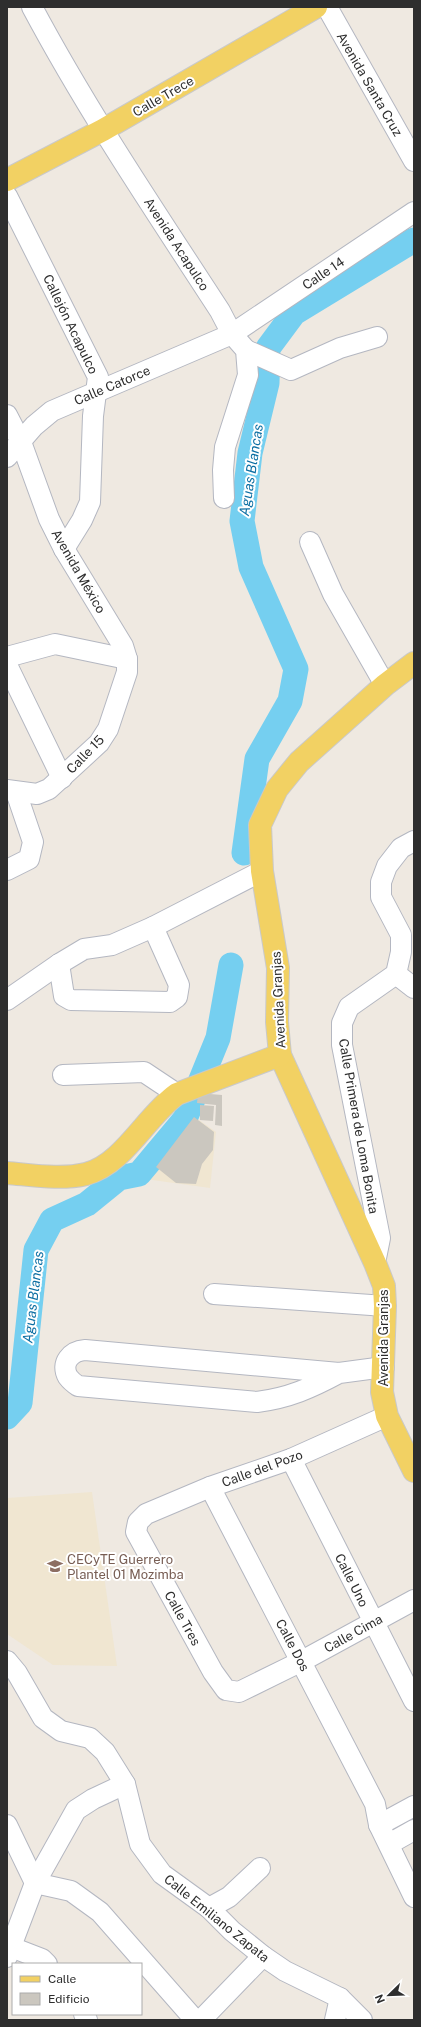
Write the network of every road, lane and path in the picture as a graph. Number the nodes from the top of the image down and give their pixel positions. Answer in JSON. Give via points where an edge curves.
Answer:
{"nodes":[{"id":1,"x":32,"y":7,"type":"edge"},
{"id":2,"x":316,"y":7,"type":"edge"},
{"id":3,"x":327,"y":7,"type":"edge"},
{"id":4,"x":103,"y":130,"type":"junction"},
{"id":5,"x":414,"y":161,"type":"edge"},
{"id":6,"x":7,"y":180,"type":"edge"},
{"id":7,"x":7,"y":196,"type":"edge"},
{"id":8,"x":414,"y":212,"type":"edge"},
{"id":9,"x":232,"y":334,"type":"junction"},
{"id":10,"x":377,"y":338,"type":"dead end"},
{"id":11,"x":246,"y":350,"type":"junction"},
{"id":12,"x":95,"y":392,"type":"junction"},
{"id":13,"x":7,"y":415,"type":"edge"},
{"id":14,"x":21,"y":442,"type":"junction"},
{"id":15,"x":7,"y":457,"type":"edge"},
{"id":16,"x":224,"y":498,"type":"dead end"},
{"id":17,"x":310,"y":542,"type":"dead end"},
{"id":18,"x":64,"y":549,"type":"junction"},
{"id":19,"x":7,"y":658,"type":"edge"},
{"id":20,"x":127,"y":659,"type":"junction"},
{"id":21,"x":414,"y":663,"type":"edge"},
{"id":22,"x":7,"y":665,"type":"edge"},
{"id":23,"x":385,"y":685,"type":"junction"},
{"id":24,"x":62,"y":778,"type":"junction"},
{"id":25,"x":12,"y":791,"type":"edge"},
{"id":26,"x":414,"y":841,"type":"edge"},
{"id":27,"x":7,"y":870,"type":"edge"},
{"id":28,"x":262,"y":871,"type":"junction"},
{"id":29,"x":153,"y":927,"type":"junction"},
{"id":30,"x":59,"y":964,"type":"junction"},
{"id":31,"x":396,"y":974,"type":"junction"},
{"id":32,"x":414,"y":988,"type":"edge"},
{"id":33,"x":7,"y":1000,"type":"edge"},
{"id":34,"x":280,"y":1055,"type":"junction"},
{"id":35,"x":63,"y":1075,"type":"dead end"},
{"id":36,"x":177,"y":1094,"type":"junction"},
{"id":37,"x":7,"y":1173,"type":"edge"},
{"id":38,"x":375,"y":1263,"type":"junction"},
{"id":39,"x":214,"y":1294,"type":"dead end"},
{"id":40,"x":385,"y":1306,"type":"junction"},
{"id":41,"x":384,"y":1366,"type":"junction"},
{"id":42,"x":339,"y":1373,"type":"junction"},
{"id":43,"x":387,"y":1416,"type":"junction"},
{"id":44,"x":291,"y":1459,"type":"junction"},
{"id":45,"x":414,"y":1471,"type":"edge"},
{"id":46,"x":210,"y":1487,"type":"junction"},
{"id":47,"x":138,"y":1522,"type":"joint"},
{"id":48,"x":414,"y":1600,"type":"edge"},
{"id":49,"x":373,"y":1621,"type":"junction"},
{"id":50,"x":7,"y":1661,"type":"edge"},
{"id":51,"x":302,"y":1661,"type":"junction"},
{"id":52,"x":226,"y":1690,"type":"joint"},
{"id":53,"x":414,"y":1700,"type":"edge"},
{"id":54,"x":125,"y":1784,"type":"junction"},
{"id":55,"x":414,"y":1806,"type":"edge"},
{"id":56,"x":385,"y":1822,"type":"junction"},
{"id":57,"x":7,"y":1825,"type":"edge"},
{"id":58,"x":402,"y":1837,"type":"edge"},
{"id":59,"x":414,"y":1865,"type":"edge"},
{"id":60,"x":260,"y":1868,"type":"dead end"},
{"id":61,"x":35,"y":1883,"type":"junction"},
{"id":62,"x":414,"y":1897,"type":"edge"},
{"id":63,"x":209,"y":1908,"type":"junction"},
{"id":64,"x":9,"y":1952,"type":"edge"},
{"id":65,"x":263,"y":1956,"type":"junction"},
{"id":66,"x":46,"y":1963,"type":"edge"},
{"id":67,"x":340,"y":1998,"type":"junction"},
{"id":68,"x":195,"y":2020,"type":"edge"},
{"id":69,"x":201,"y":2020,"type":"edge"},
{"id":70,"x":335,"y":2020,"type":"edge"},
{"id":71,"x":362,"y":2020,"type":"edge"}],
"edges":[{"from":1,"to":4,"type":"street","name":"Avenida Acapulco","via":[[57,55]]},
{"from":2,"to":4,"type":"main road","name":"Calle Trece"},
{"from":3,"to":5,"type":"street","name":"Avenida Santa Cruz"},
{"from":4,"to":6,"type":"main road","name":"Calle Trece"},
{"from":4,"to":9,"type":"street","name":"Avenida Acapulco","via":[[220,310]]},
{"from":7,"to":12,"type":"street","name":"Callejón Acapulco","via":[[98,378]]},
{"from":8,"to":9,"type":"street","name":"Calle 14"},
{"from":9,"to":11,"type":"street","name":"Avenida Acapulco"},
{"from":9,"to":12,"type":"street","name":"Calle Catorce"},
{"from":10,"to":11,"type":"street","via":[[340,348],[291,370]]},
{"from":11,"to":16,"type":"street","via":[[248,375],[225,447]]},
{"from":12,"to":14,"type":"street","name":"Calle Catorce","via":[[52,412],[34,426]]},
{"from":12,"to":18,"type":"street","name":"Callejón Acapulco","via":[[90,502]]},
{"from":13,"to":14,"type":"street","name":"Avenida México"},
{"from":14,"to":15,"type":"street","name":"Calle Catorce"},
{"from":14,"to":18,"type":"street","name":"Avenida México","via":[[49,520]]},
{"from":17,"to":23,"type":"street","via":[[333,594]]},
{"from":18,"to":20,"type":"street","name":"Avenida México","via":[[124,646]]},
{"from":19,"to":20,"type":"street","via":[[55,644]]},
{"from":20,"to":24,"type":"street","name":"Calle 15","via":[[127,672],[108,729],[98,743]]},
{"from":21,"to":23,"type":"main road","name":"Avenida Granjas"},
{"from":22,"to":24,"type":"street"},
{"from":23,"to":28,"type":"main road","name":"Avenida Granjas","via":[[299,762],[277,789],[260,825]]},
{"from":24,"to":25,"type":"street","name":"Calle 15","via":[[49,789],[37,794]]},
{"from":25,"to":27,"type":"street","name":"Calle 15","via":[[33,842],[29,859]]},
{"from":26,"to":31,"type":"street","via":[[401,848],[387,866],[381,882],[381,897],[401,935],[401,952]]},
{"from":28,"to":29,"type":"street"},
{"from":28,"to":34,"type":"main road","name":"Avenida Granjas","via":[[278,968],[277,1022]]},
{"from":29,"to":30,"type":"street","via":[[112,945],[84,949]]},
{"from":29,"to":30,"type":"street","via":[[179,985],[177,997],[170,1002],[71,1000],[64,996]]},
{"from":30,"to":33,"type":"street"},
{"from":31,"to":32,"type":"street"},
{"from":31,"to":38,"type":"street","name":"Calle Primera de Loma Bonita","via":[[349,1007],[342,1023],[342,1045],[380,1238]]},
{"from":34,"to":36,"type":"main road"},
{"from":34,"to":38,"type":"main road","name":"Avenida Granjas"},
{"from":35,"to":36,"type":"street","via":[[144,1072]]},
{"from":36,"to":37,"type":"main road","via":[[166,1102],[113,1160],[87,1174],[61,1177]]},
{"from":38,"to":40,"type":"main road","name":"Avenida Granjas","via":[[384,1286]]},
{"from":39,"to":40,"type":"street"},
{"from":40,"to":41,"type":"main road","name":"Avenida Granjas"},
{"from":41,"to":42,"type":"street"},
{"from":41,"to":43,"type":"main road","name":"Avenida Granjas","via":[[382,1392]]},
{"from":42,"to":42,"type":"street","via":[[85,1350],[72,1353],[66,1364],[68,1377],[78,1386],[257,1402],[275,1400],[305,1391]]},
{"from":43,"to":44,"type":"street","name":"Calle del Pozo"},
{"from":43,"to":45,"type":"main road","name":"Avenida Granjas"},
{"from":44,"to":46,"type":"street","name":"Calle del Pozo"},
{"from":44,"to":49,"type":"street","name":"Calle Uno"},
{"from":46,"to":47,"type":"street","name":"Calle del Pozo","via":[[146,1514]]},
{"from":46,"to":51,"type":"street","name":"Calle Dos"},
{"from":47,"to":52,"type":"street","name":"Calle Tres","via":[[136,1532],[213,1672]]},
{"from":48,"to":49,"type":"street","name":"Calle Cima"},
{"from":49,"to":51,"type":"street","name":"Calle Cima"},
{"from":49,"to":53,"type":"street","name":"Calle Uno"},
{"from":50,"to":54,"type":"street","name":"Calle Emiliano Zapata","via":[[17,1673],[43,1718],[61,1731],[90,1738],[105,1752]]},
{"from":51,"to":52,"type":"street","name":"Calle Cima","via":[[239,1692]]},
{"from":51,"to":56,"type":"street","name":"Calle Dos"},
{"from":54,"to":61,"type":"street","via":[[76,1810]]},
{"from":54,"to":63,"type":"street","name":"Calle Emiliano Zapata","via":[[140,1844],[162,1874]]},
{"from":55,"to":56,"type":"street"},
{"from":56,"to":58,"type":"street","name":"Calle Dos"},
{"from":57,"to":61,"type":"street"},
{"from":58,"to":59,"type":"street"},
{"from":58,"to":62,"type":"street"},
{"from":60,"to":63,"type":"street","via":[[229,1897]]},
{"from":61,"to":64,"type":"street"},
{"from":61,"to":68,"type":"street","via":[[71,1891],[100,1912]]},
{"from":63,"to":65,"type":"street","name":"Calle Emiliano Zapata"},
{"from":64,"to":66,"type":"street","via":[[42,1959]]},
{"from":65,"to":67,"type":"street","name":"Calle Emiliano Zapata","via":[[285,1971]]},
{"from":65,"to":69,"type":"street"},
{"from":67,"to":70,"type":"street"},
{"from":67,"to":71,"type":"street","name":"Calle Emiliano Zapata"}]}
